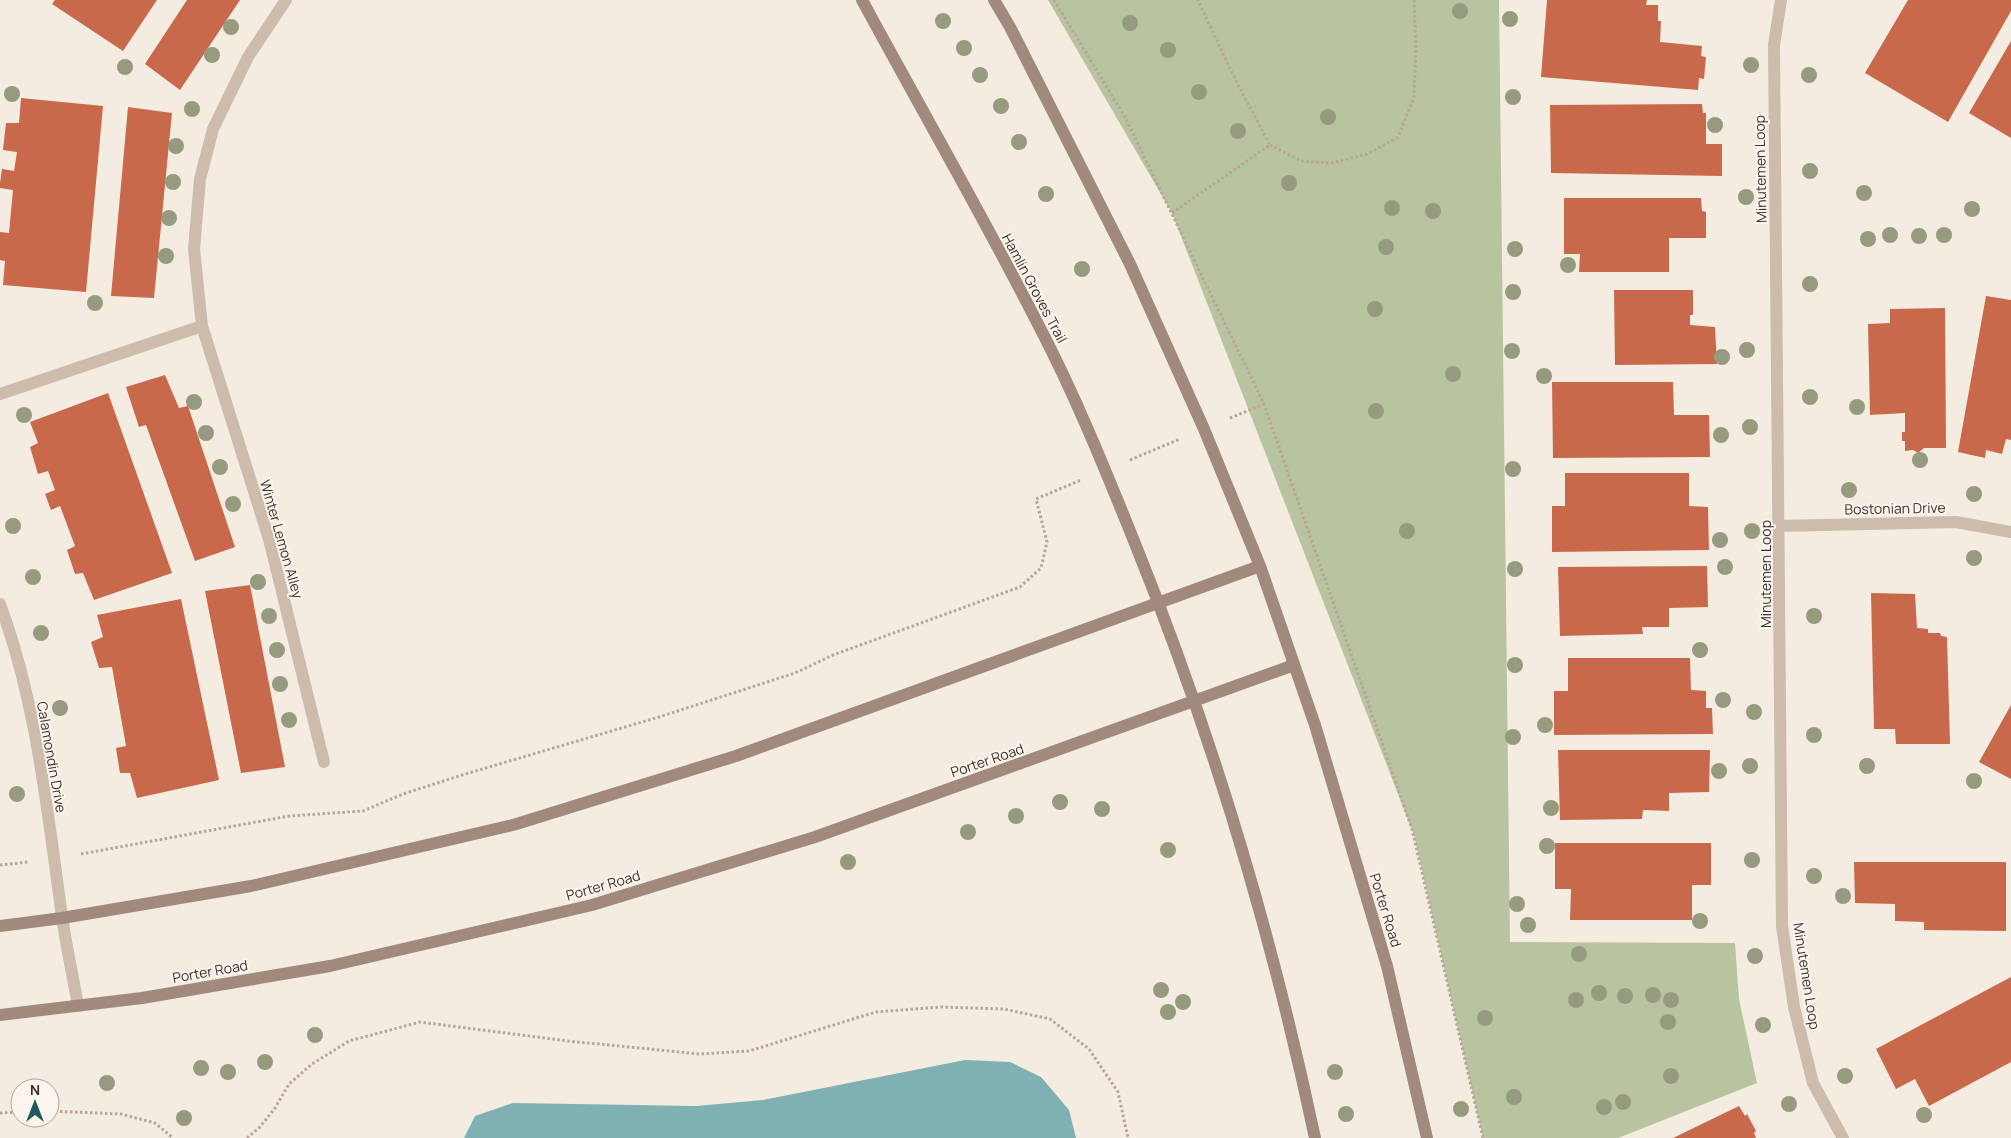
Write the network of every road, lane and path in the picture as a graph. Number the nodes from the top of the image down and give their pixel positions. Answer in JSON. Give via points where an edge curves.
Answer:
{"nodes":[{"id":1,"x":286,"y":0,"type":"edge"},
{"id":2,"x":862,"y":0,"type":"edge"},
{"id":3,"x":994,"y":0,"type":"edge"},
{"id":4,"x":1054,"y":0,"type":"edge"},
{"id":5,"x":1198,"y":0,"type":"edge"},
{"id":6,"x":1414,"y":0,"type":"edge"},
{"id":7,"x":1781,"y":0,"type":"edge"},
{"id":8,"x":1270,"y":145,"type":"junction"},
{"id":9,"x":1172,"y":213,"type":"junction"},
{"id":10,"x":202,"y":326,"type":"junction"},
{"id":11,"x":0,"y":394,"type":"edge"},
{"id":12,"x":1264,"y":404,"type":"junction"},
{"id":13,"x":1204,"y":429,"type":"junction"},
{"id":14,"x":1105,"y":470,"type":"junction"},
{"id":15,"x":1779,"y":526,"type":"junction"},
{"id":16,"x":2011,"y":532,"type":"edge"},
{"id":17,"x":1260,"y":566,"type":"junction"},
{"id":18,"x":1158,"y":602,"type":"junction"},
{"id":19,"x":0,"y":604,"type":"edge"},
{"id":20,"x":1294,"y":666,"type":"junction"},
{"id":21,"x":1194,"y":702,"type":"junction"},
{"id":22,"x":324,"y":762,"type":"dead end"},
{"id":23,"x":54,"y":858,"type":"junction"},
{"id":24,"x":0,"y":865,"type":"edge"},
{"id":25,"x":62,"y":918,"type":"junction"},
{"id":26,"x":0,"y":926,"type":"edge"},
{"id":27,"x":78,"y":1006,"type":"junction"},
{"id":28,"x":0,"y":1015,"type":"edge"},
{"id":29,"x":60,"y":1111,"type":"edge"},
{"id":30,"x":173,"y":1138,"type":"edge"},
{"id":31,"x":246,"y":1138,"type":"edge"},
{"id":32,"x":1128,"y":1138,"type":"edge"},
{"id":33,"x":1315,"y":1138,"type":"edge"},
{"id":34,"x":1427,"y":1138,"type":"edge"},
{"id":35,"x":1483,"y":1138,"type":"edge"},
{"id":36,"x":1843,"y":1138,"type":"edge"}],
"edges":[{"from":1,"to":10,"type":"street","name":"Winter Lemon Alley","via":[[248,57],[213,128],[202,170],[194,249]]},
{"from":2,"to":14,"type":"street","name":"Hamlin Groves Trail","via":[[1040,327]]},
{"from":3,"to":13,"type":"street","via":[[1130,264]]},
{"from":4,"to":9,"type":"path","via":[[1125,117]]},
{"from":5,"to":8,"type":"path"},
{"from":6,"to":8,"type":"path","via":[[1414,97],[1398,137],[1368,154],[1331,163],[1301,161]]},
{"from":7,"to":15,"type":"street","name":"Minutemen Loop","via":[[1774,45]]},
{"from":8,"to":9,"type":"path"},
{"from":9,"to":12,"type":"path"},
{"from":10,"to":11,"type":"street"},
{"from":10,"to":22,"type":"street","name":"Winter Lemon Alley","via":[[269,539]]},
{"from":12,"to":13,"type":"path"},
{"from":12,"to":35,"type":"path","via":[[1412,829]]},
{"from":13,"to":14,"type":"path"},
{"from":13,"to":17,"type":"street"},
{"from":14,"to":18,"type":"street","name":"Hamlin Groves Trail"},
{"from":14,"to":23,"type":"path","via":[[1036,499],[1047,542],[1041,568],[1020,587],[833,655],[796,673],[659,718],[462,775],[363,811],[289,816]]},
{"from":15,"to":16,"type":"street","name":"Bostonian Drive","via":[[1956,522]]},
{"from":15,"to":36,"type":"street","name":"Minutemen Loop","via":[[1782,926],[1794,1007],[1813,1083]]},
{"from":17,"to":18,"type":"street"},
{"from":17,"to":20,"type":"street","name":"Porter Road"},
{"from":18,"to":21,"type":"street"},
{"from":18,"to":25,"type":"street","via":[[736,756],[513,825],[251,886]]},
{"from":19,"to":23,"type":"street","name":"Calamondin Drive","via":[[10,632],[36,740]]},
{"from":20,"to":21,"type":"street","name":"Porter Road"},
{"from":20,"to":34,"type":"street","name":"Porter Road","via":[[1315,725],[1387,966]]},
{"from":21,"to":27,"type":"street","name":"Porter Road","via":[[815,837],[592,905],[330,966]]},
{"from":21,"to":33,"type":"street","via":[[1268,939]]},
{"from":23,"to":24,"type":"path"},
{"from":23,"to":25,"type":"street","name":"Calamondin Drive"},
{"from":25,"to":26,"type":"street"},
{"from":25,"to":27,"type":"street","name":"Calamondin Drive"},
{"from":27,"to":28,"type":"street","name":"Porter Road"},
{"from":29,"to":30,"type":"path","via":[[121,1114],[155,1123]]},
{"from":31,"to":32,"type":"path","via":[[260,1127],[289,1084],[312,1064],[349,1041],[420,1022],[700,1054],[750,1051],[876,1012],[941,1007],[1004,1009],[1050,1019],[1088,1049],[1118,1092]]}]}
